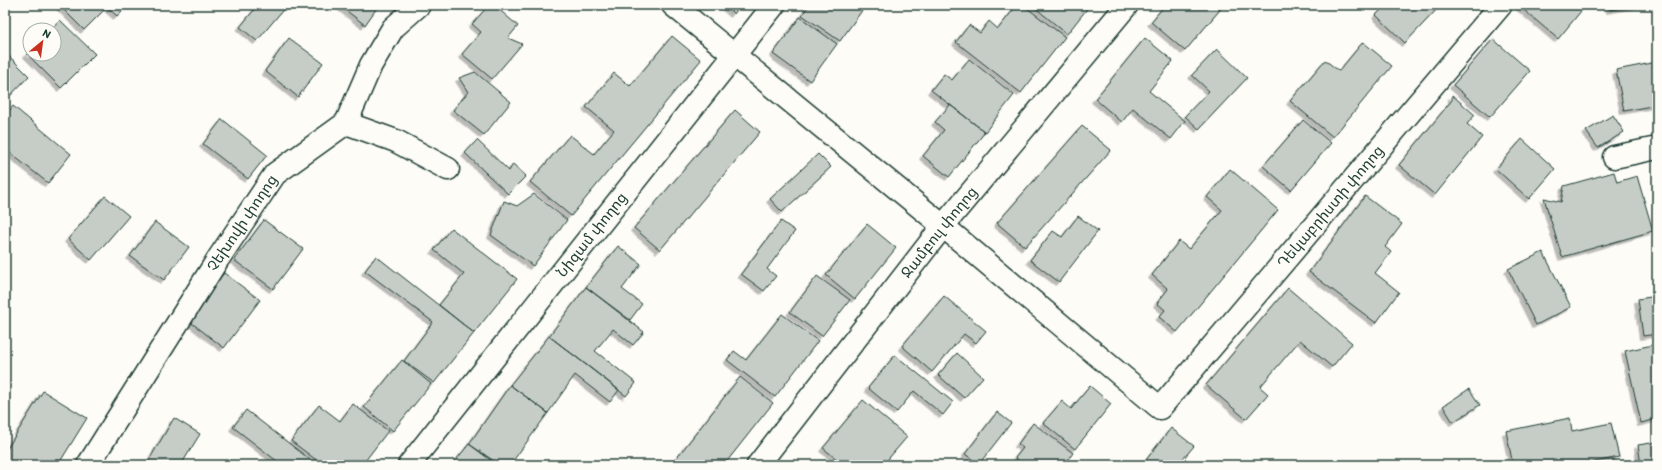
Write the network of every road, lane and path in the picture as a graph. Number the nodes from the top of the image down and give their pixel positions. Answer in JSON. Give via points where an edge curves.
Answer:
{"nodes":[{"id":1,"x":419,"y":5,"type":"edge"},
{"id":2,"x":673,"y":5,"type":"edge"},
{"id":3,"x":774,"y":5,"type":"edge"},
{"id":4,"x":1127,"y":5,"type":"edge"},
{"id":5,"x":1501,"y":5,"type":"edge"},
{"id":6,"x":735,"y":55,"type":"junction"},
{"id":7,"x":346,"y":123,"type":"junction"},
{"id":8,"x":1657,"y":148,"type":"edge"},
{"id":9,"x":1614,"y":157,"type":"dead end"},
{"id":10,"x":448,"y":169,"type":"dead end"},
{"id":11,"x":944,"y":226,"type":"junction"},
{"id":12,"x":88,"y":465,"type":"edge"},
{"id":13,"x":409,"y":465,"type":"edge"},
{"id":14,"x":758,"y":465,"type":"edge"}],
"edges":[{"from":1,"to":7,"type":"street","via":[[393,28],[371,65]]},
{"from":2,"to":6,"type":"street"},
{"from":3,"to":6,"type":"street","name":"Նիզամ փողոց"},
{"from":4,"to":11,"type":"street","name":"Ջամբուլ փողոց"},
{"from":5,"to":11,"type":"street","name":"Դեկաբրիստի փողոց","via":[[1160,408]]},
{"from":6,"to":11,"type":"street"},
{"from":6,"to":13,"type":"street","name":"Նիզամ փողոց"},
{"from":7,"to":10,"type":"street","via":[[396,141]]},
{"from":7,"to":12,"type":"street","name":"Չեխովի փողոց","via":[[275,174],[218,259]]},
{"from":8,"to":9,"type":"street"},
{"from":11,"to":14,"type":"street","name":"Ջամբուլ փողոց"}]}
